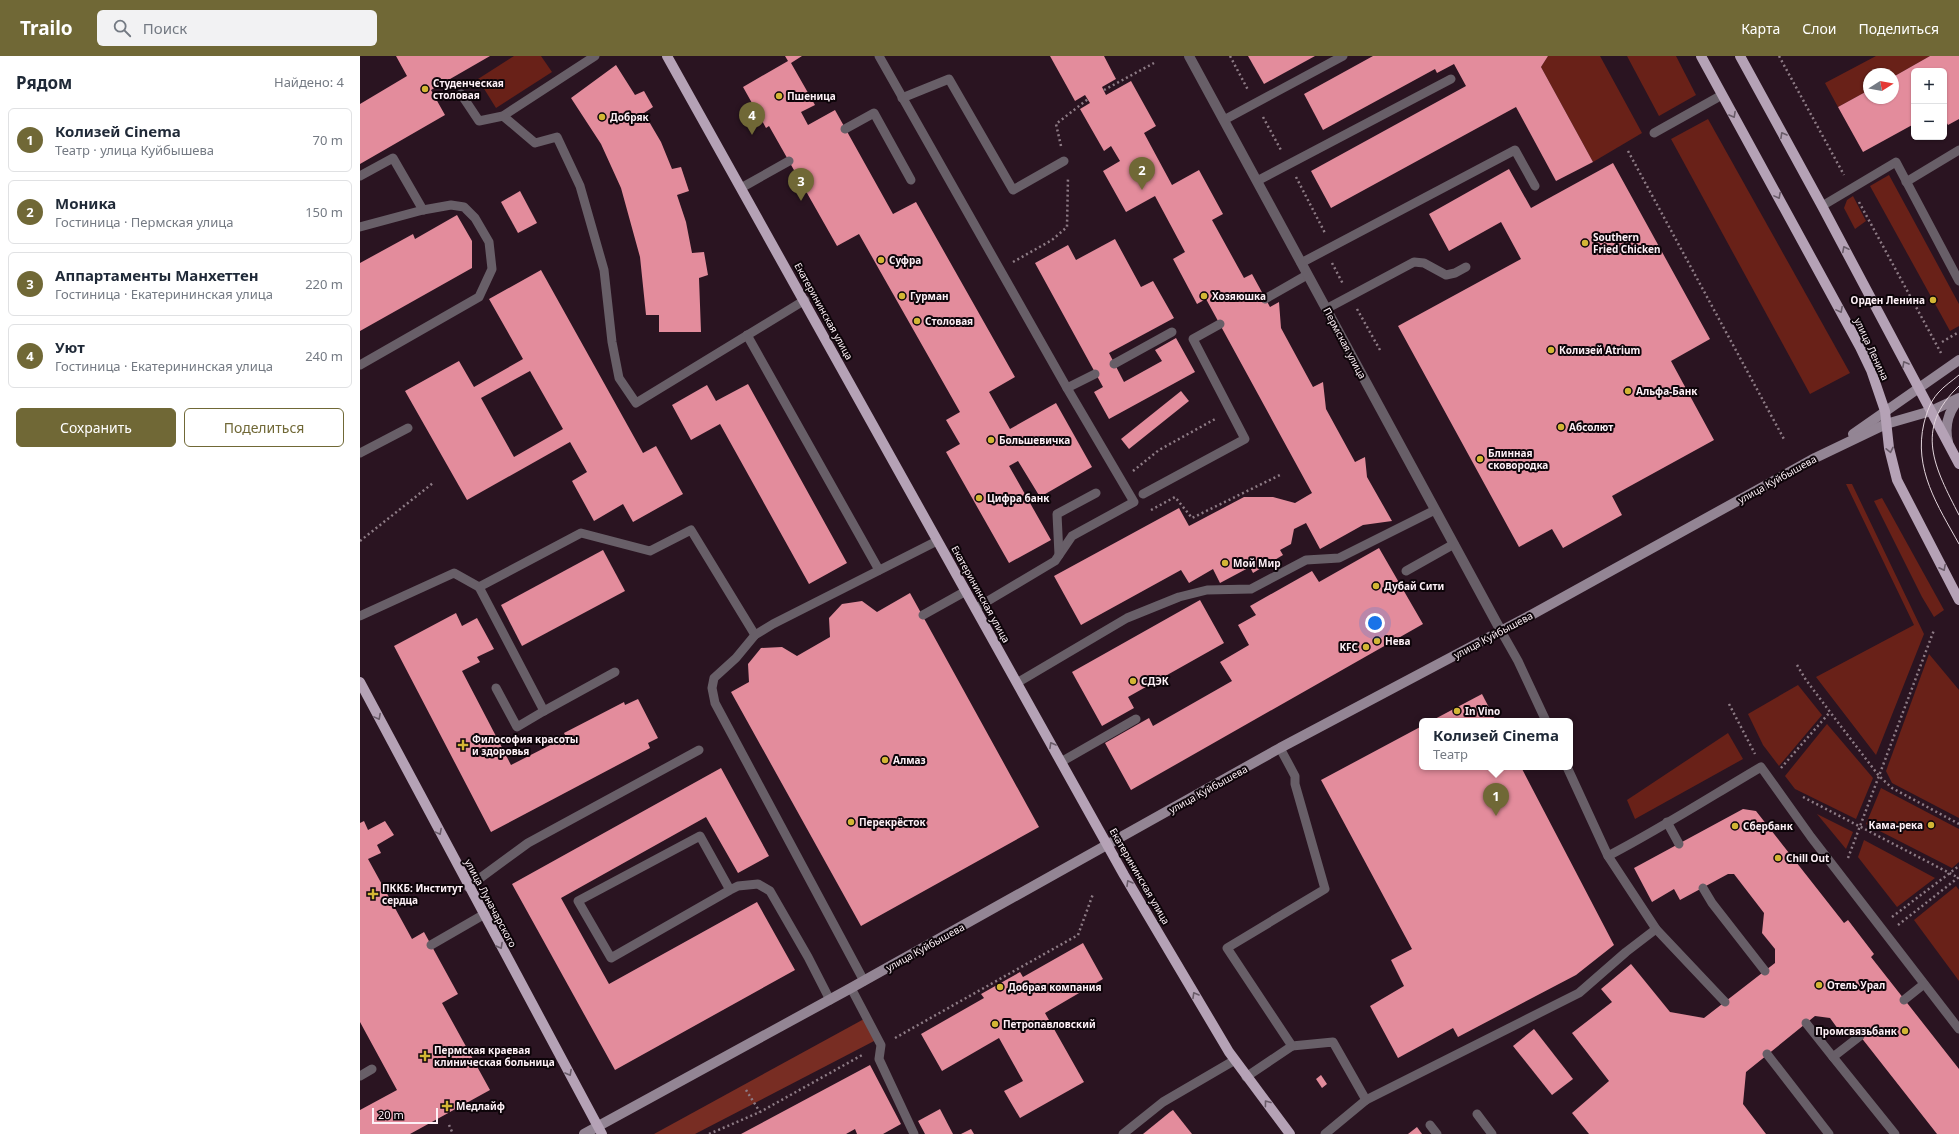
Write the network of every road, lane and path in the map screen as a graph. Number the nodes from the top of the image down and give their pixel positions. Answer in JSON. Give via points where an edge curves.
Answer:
{"nodes":[{"id":1,"x":595,"y":56,"type":"edge"},
{"id":2,"x":667,"y":56,"type":"edge"},
{"id":3,"x":879,"y":56,"type":"edge"},
{"id":4,"x":1189,"y":56,"type":"edge"},
{"id":5,"x":1230,"y":56,"type":"edge"},
{"id":6,"x":1343,"y":56,"type":"edge"},
{"id":7,"x":1701,"y":56,"type":"edge"},
{"id":8,"x":1740,"y":56,"type":"edge"},
{"id":9,"x":1154,"y":64,"type":"dead end"},
{"id":10,"x":1451,"y":79,"type":"dead end"},
{"id":11,"x":1104,"y":90,"type":"dead end"},
{"id":12,"x":461,"y":94,"type":"dead end"},
{"id":13,"x":1722,"y":95,"type":"junction"},
{"id":14,"x":902,"y":98,"type":"junction"},
{"id":15,"x":1088,"y":99,"type":"dead end"},
{"id":16,"x":1255,"y":103,"type":"junction"},
{"id":17,"x":503,"y":116,"type":"junction"},
{"id":18,"x":1224,"y":120,"type":"junction"},
{"id":19,"x":846,"y":129,"type":"dead end"},
{"id":20,"x":1654,"y":133,"type":"dead end"},
{"id":21,"x":1959,"y":150,"type":"edge"},
{"id":22,"x":1628,"y":151,"type":"dead end"},
{"id":23,"x":789,"y":161,"type":"dead end"},
{"id":24,"x":1064,"y":161,"type":"junction"},
{"id":25,"x":1289,"y":164,"type":"junction"},
{"id":26,"x":360,"y":176,"type":"edge"},
{"id":27,"x":911,"y":180,"type":"dead end"},
{"id":28,"x":1257,"y":181,"type":"junction"},
{"id":29,"x":1906,"y":182,"type":"junction"},
{"id":30,"x":1536,"y":186,"type":"dead end"},
{"id":31,"x":741,"y":188,"type":"junction"},
{"id":32,"x":1822,"y":206,"type":"junction"},
{"id":33,"x":423,"y":210,"type":"junction"},
{"id":34,"x":360,"y":227,"type":"edge"},
{"id":35,"x":1333,"y":246,"type":"junction"},
{"id":36,"x":1301,"y":263,"type":"junction"},
{"id":37,"x":1466,"y":267,"type":"dead end"},
{"id":38,"x":1000,"y":270,"type":"junction"},
{"id":39,"x":1307,"y":275,"type":"junction"},
{"id":40,"x":1959,"y":281,"type":"edge"},
{"id":41,"x":1350,"y":296,"type":"junction"},
{"id":42,"x":1265,"y":299,"type":"dead end"},
{"id":43,"x":805,"y":300,"type":"junction"},
{"id":44,"x":1326,"y":309,"type":"junction"},
{"id":45,"x":1220,"y":324,"type":"dead end"},
{"id":46,"x":1172,"y":332,"type":"dead end"},
{"id":47,"x":1959,"y":332,"type":"edge"},
{"id":48,"x":747,"y":335,"type":"junction"},
{"id":49,"x":1942,"y":342,"type":"dead end"},
{"id":50,"x":1936,"y":343,"type":"dead end"},
{"id":51,"x":1380,"y":350,"type":"dead end"},
{"id":52,"x":1944,"y":358,"type":"dead end"},
{"id":53,"x":1959,"y":360,"type":"edge"},
{"id":54,"x":1114,"y":364,"type":"dead end"},
{"id":55,"x":360,"y":365,"type":"edge"},
{"id":56,"x":1095,"y":374,"type":"dead end"},
{"id":57,"x":1067,"y":388,"type":"junction"},
{"id":58,"x":1918,"y":388,"type":"junction"},
{"id":59,"x":1959,"y":399,"type":"edge"},
{"id":60,"x":1885,"y":411,"type":"junction"},
{"id":61,"x":1931,"y":411,"type":"junction"},
{"id":62,"x":1886,"y":424,"type":"junction"},
{"id":63,"x":408,"y":428,"type":"dead end"},
{"id":64,"x":1785,"y":441,"type":"dead end"},
{"id":65,"x":1949,"y":446,"type":"junction"},
{"id":66,"x":1834,"y":448,"type":"junction"},
{"id":67,"x":360,"y":453,"type":"edge"},
{"id":68,"x":1959,"y":464,"type":"edge"},
{"id":69,"x":1280,"y":475,"type":"dead end"},
{"id":70,"x":433,"y":483,"type":"dead end"},
{"id":71,"x":1096,"y":493,"type":"dead end"},
{"id":72,"x":1143,"y":494,"type":"dead end"},
{"id":73,"x":1151,"y":510,"type":"dead end"},
{"id":74,"x":1435,"y":510,"type":"junction"},
{"id":75,"x":360,"y":541,"type":"edge"},
{"id":76,"x":938,"y":541,"type":"junction"},
{"id":77,"x":1454,"y":544,"type":"junction"},
{"id":78,"x":1059,"y":555,"type":"junction"},
{"id":79,"x":879,"y":570,"type":"junction"},
{"id":80,"x":1406,"y":571,"type":"dead end"},
{"id":81,"x":479,"y":587,"type":"junction"},
{"id":82,"x":966,"y":591,"type":"junction"},
{"id":83,"x":1959,"y":600,"type":"edge"},
{"id":84,"x":976,"y":608,"type":"junction"},
{"id":85,"x":923,"y":615,"type":"dead end"},
{"id":86,"x":360,"y":616,"type":"edge"},
{"id":87,"x":1934,"y":630,"type":"dead end"},
{"id":88,"x":1501,"y":631,"type":"junction"},
{"id":89,"x":755,"y":635,"type":"junction"},
{"id":90,"x":1797,"y":665,"type":"dead end"},
{"id":91,"x":615,"y":672,"type":"dead end"},
{"id":92,"x":360,"y":682,"type":"edge"},
{"id":93,"x":1017,"y":683,"type":"junction"},
{"id":94,"x":496,"y":688,"type":"dead end"},
{"id":95,"x":1729,"y":704,"type":"dead end"},
{"id":96,"x":544,"y":711,"type":"junction"},
{"id":97,"x":1830,"y":712,"type":"junction"},
{"id":98,"x":1545,"y":718,"type":"edge"},
{"id":99,"x":1136,"y":719,"type":"dead end"},
{"id":100,"x":1280,"y":748,"type":"junction"},
{"id":101,"x":699,"y":750,"type":"dead end"},
{"id":102,"x":1061,"y":762,"type":"junction"},
{"id":103,"x":1761,"y":767,"type":"junction"},
{"id":104,"x":1568,"y":770,"type":"edge"},
{"id":105,"x":1879,"y":776,"type":"junction"},
{"id":106,"x":1770,"y":780,"type":"junction"},
{"id":107,"x":1798,"y":794,"type":"dead end"},
{"id":108,"x":1667,"y":822,"type":"junction"},
{"id":109,"x":1959,"y":824,"type":"edge"},
{"id":110,"x":1860,"y":827,"type":"junction"},
{"id":111,"x":1108,"y":844,"type":"junction"},
{"id":112,"x":1679,"y":844,"type":"dead end"},
{"id":113,"x":1608,"y":856,"type":"junction"},
{"id":114,"x":1959,"y":866,"type":"edge"},
{"id":115,"x":1950,"y":873,"type":"junction"},
{"id":116,"x":1841,"y":876,"type":"junction"},
{"id":117,"x":1959,"y":878,"type":"edge"},
{"id":118,"x":468,"y":887,"type":"junction"},
{"id":119,"x":1703,"y":888,"type":"dead end"},
{"id":120,"x":730,"y":890,"type":"junction"},
{"id":121,"x":1093,"y":894,"type":"dead end"},
{"id":122,"x":483,"y":915,"type":"junction"},
{"id":123,"x":1880,"y":926,"type":"junction"},
{"id":124,"x":1656,"y":929,"type":"junction"},
{"id":125,"x":1886,"y":934,"type":"junction"},
{"id":126,"x":431,"y":944,"type":"dead end"},
{"id":127,"x":1765,"y":971,"type":"dead end"},
{"id":128,"x":864,"y":981,"type":"junction"},
{"id":129,"x":1924,"y":984,"type":"junction"},
{"id":130,"x":850,"y":988,"type":"junction"},
{"id":131,"x":830,"y":1000,"type":"junction"},
{"id":132,"x":1904,"y":1000,"type":"dead end"},
{"id":133,"x":1725,"y":1002,"type":"dead end"},
{"id":134,"x":1806,"y":1023,"type":"dead end"},
{"id":135,"x":1959,"y":1028,"type":"edge"},
{"id":136,"x":1860,"y":1036,"type":"dead end"},
{"id":137,"x":881,"y":1045,"type":"junction"},
{"id":138,"x":1292,"y":1046,"type":"junction"},
{"id":139,"x":1767,"y":1054,"type":"dead end"},
{"id":140,"x":1833,"y":1057,"type":"junction"},
{"id":141,"x":854,"y":1059,"type":"dead end"},
{"id":142,"x":1235,"y":1060,"type":"junction"},
{"id":143,"x":372,"y":1069,"type":"dead end"},
{"id":144,"x":360,"y":1076,"type":"edge"},
{"id":145,"x":1246,"y":1077,"type":"junction"},
{"id":146,"x":746,"y":1090,"type":"dead end"},
{"id":147,"x":1366,"y":1100,"type":"junction"},
{"id":148,"x":760,"y":1112,"type":"junction"},
{"id":149,"x":1477,"y":1114,"type":"dead end"},
{"id":150,"x":449,"y":1125,"type":"dead end"},
{"id":151,"x":1430,"y":1125,"type":"dead end"},
{"id":152,"x":600,"y":1130,"type":"edge"},
{"id":153,"x":453,"y":1134,"type":"edge"},
{"id":154,"x":584,"y":1134,"type":"edge"},
{"id":155,"x":708,"y":1134,"type":"edge"},
{"id":156,"x":914,"y":1134,"type":"edge"},
{"id":157,"x":1123,"y":1134,"type":"edge"},
{"id":158,"x":1290,"y":1134,"type":"edge"},
{"id":159,"x":1325,"y":1134,"type":"edge"},
{"id":160,"x":1437,"y":1134,"type":"edge"},
{"id":161,"x":1492,"y":1134,"type":"edge"},
{"id":162,"x":1829,"y":1134,"type":"edge"},
{"id":163,"x":1895,"y":1134,"type":"edge"}],
"edges":[{"from":1,"to":17,"type":"lane"},
{"from":2,"to":31,"type":"main road","name":"Екатерининская улица"},
{"from":3,"to":14,"type":"lane"},
{"from":4,"to":18,"type":"street","name":"Пермская улица"},
{"from":5,"to":16,"type":"path"},
{"from":6,"to":16,"type":"lane"},
{"from":7,"to":13,"type":"main road","name":"улица Ленина"},
{"from":32,"to":8,"type":"main road","name":"улица Ленина","one_way":true},
{"from":9,"to":11,"type":"path"},
{"from":10,"to":25,"type":"lane"},
{"from":12,"to":17,"type":"lane","via":[[479,121]]},
{"from":13,"to":20,"type":"lane"},
{"from":13,"to":60,"type":"main road","name":"улица Ленина","one_way":true,"via":[[1860,347]]},
{"from":14,"to":24,"type":"lane","via":[[948,79],[1013,190]]},
{"from":14,"to":38,"type":"lane"},
{"from":15,"to":24,"type":"path","via":[[1056,124]]},
{"from":16,"to":18,"type":"lane"},
{"from":16,"to":25,"type":"path"},
{"from":17,"to":48,"type":"lane","via":[[535,143],[557,137],[580,186],[604,270],[619,378],[636,402]]},
{"from":18,"to":28,"type":"street","name":"Пермская улица"},
{"from":19,"to":27,"type":"lane","via":[[874,113]]},
{"from":21,"to":29,"type":"lane"},
{"from":22,"to":64,"type":"path"},
{"from":23,"to":31,"type":"lane"},
{"from":24,"to":38,"type":"path","via":[[1068,178],[1067,227],[1052,240]]},
{"from":25,"to":28,"type":"lane"},
{"from":25,"to":35,"type":"path"},
{"from":26,"to":33,"type":"lane","via":[[393,158]]},
{"from":28,"to":36,"type":"street","name":"Пермская улица"},
{"from":29,"to":32,"type":"lane","via":[[1896,162]]},
{"from":29,"to":40,"type":"lane"},
{"from":30,"to":35,"type":"lane","via":[[1515,150]]},
{"from":31,"to":43,"type":"main road","name":"Екатерининская улица"},
{"from":58,"to":32,"type":"main road","name":"улица Ленина","one_way":true},
{"from":33,"to":34,"type":"lane"},
{"from":33,"to":55,"type":"lane","via":[[451,205],[464,207],[475,218],[489,242],[492,269],[479,297]]},
{"from":35,"to":36,"type":"lane"},
{"from":35,"to":41,"type":"path","via":[[1331,262]]},
{"from":36,"to":39,"type":"street","name":"Пермская улица"},
{"from":37,"to":41,"type":"lane","via":[[1446,275],[1424,263],[1414,262]]},
{"from":38,"to":57,"type":"lane"},
{"from":39,"to":42,"type":"lane"},
{"from":39,"to":44,"type":"street","name":"Пермская улица"},
{"from":41,"to":44,"type":"lane"},
{"from":41,"to":51,"type":"path"},
{"from":43,"to":48,"type":"lane"},
{"from":43,"to":76,"type":"main road","name":"Екатерининская улица"},
{"from":44,"to":74,"type":"street","name":"Пермская улица"},
{"from":45,"to":72,"type":"lane","via":[[1193,340],[1245,439]]},
{"from":46,"to":54,"type":"lane"},
{"from":47,"to":49,"type":"path"},
{"from":48,"to":79,"type":"lane"},
{"from":50,"to":52,"type":"path"},
{"from":53,"to":58,"type":"main road","name":"улица Куйбышева"},
{"from":56,"to":57,"type":"lane"},
{"from":57,"to":78,"type":"lane","via":[[1134,502],[1072,536]]},
{"from":58,"to":60,"type":"main road","name":"улица Куйбышева"},
{"from":58,"to":61,"type":"main road","name":"улица Ленина"},
{"from":59,"to":61,"type":"main road","name":"улица Куйбышева"},
{"from":59,"to":65,"type":"main road","via":[[1947,418],[1946,434]]},
{"from":60,"to":62,"type":"main road","name":"улица Ленина"},
{"from":60,"to":66,"type":"main road","name":"улица Куйбышева"},
{"from":61,"to":62,"type":"main road","name":"улица Куйбышева"},
{"from":61,"to":65,"type":"main road","name":"улица Ленина"},
{"from":62,"to":66,"type":"main road","name":"улица Куйбышева"},
{"from":62,"to":83,"type":"main road","name":"улица Ленина","one_way":true,"via":[[1888,448],[1897,480]]},
{"from":63,"to":67,"type":"lane"},
{"from":65,"to":68,"type":"main road","name":"улица Ленина"},
{"from":66,"to":88,"type":"main road","name":"улица Куйбышева"},
{"from":69,"to":73,"type":"path","via":[[1192,518],[1176,497]]},
{"from":70,"to":75,"type":"path"},
{"from":71,"to":78,"type":"lane","via":[[1057,514]]},
{"from":74,"to":77,"type":"street","name":"Пермская улица"},
{"from":74,"to":93,"type":"lane","via":[[1338,558],[1306,560],[1251,589],[1207,590],[1179,597],[1127,618]]},
{"from":76,"to":79,"type":"lane"},
{"from":76,"to":82,"type":"main road","name":"Екатерининская улица"},
{"from":77,"to":80,"type":"lane"},
{"from":77,"to":88,"type":"street","name":"Пермская улица"},
{"from":78,"to":84,"type":"lane","via":[[1055,561]]},
{"from":79,"to":89,"type":"lane"},
{"from":81,"to":86,"type":"lane","via":[[454,573]]},
{"from":81,"to":89,"type":"lane","via":[[581,533],[650,551],[691,530]]},
{"from":81,"to":96,"type":"lane"},
{"from":82,"to":84,"type":"main road","name":"Екатерининская улица"},
{"from":82,"to":85,"type":"lane"},
{"from":84,"to":93,"type":"main road","name":"Екатерининская улица"},
{"from":87,"to":105,"type":"path"},
{"from":88,"to":98,"type":"lane"},
{"from":88,"to":100,"type":"main road","name":"улица Куйбышева"},
{"from":89,"to":128,"type":"lane","via":[[736,658],[714,678],[712,688],[715,703]]},
{"from":90,"to":97,"type":"path"},
{"from":91,"to":96,"type":"lane"},
{"from":92,"to":118,"type":"main road","name":"улица Луначарского","one_way":true},
{"from":102,"to":93,"type":"main road","name":"Екатерининская улица","one_way":true},
{"from":94,"to":96,"type":"lane","via":[[517,727]]},
{"from":95,"to":103,"type":"path"},
{"from":97,"to":105,"type":"path"},
{"from":97,"to":106,"type":"path"},
{"from":99,"to":102,"type":"lane"},
{"from":100,"to":111,"type":"main road","name":"улица Куйбышева"},
{"from":100,"to":138,"type":"lane","via":[[1295,776],[1295,784],[1325,889],[1227,948]]},
{"from":101,"to":118,"type":"lane","via":[[528,843]]},
{"from":102,"to":111,"type":"main road","name":"Екатерининская улица"},
{"from":103,"to":106,"type":"lane"},
{"from":103,"to":108,"type":"lane"},
{"from":104,"to":113,"type":"lane"},
{"from":105,"to":109,"type":"path","via":[[1892,788]]},
{"from":105,"to":110,"type":"path"},
{"from":106,"to":116,"type":"lane"},
{"from":107,"to":110,"type":"path"},
{"from":108,"to":112,"type":"lane"},
{"from":108,"to":113,"type":"lane"},
{"from":110,"to":115,"type":"path"},
{"from":110,"to":116,"type":"path"},
{"from":111,"to":128,"type":"main road","name":"улица Куйбышева"},
{"from":142,"to":111,"type":"main road","name":"Екатерининская улица","one_way":true},
{"from":113,"to":124,"type":"lane"},
{"from":114,"to":115,"type":"path"},
{"from":115,"to":117,"type":"path"},
{"from":115,"to":123,"type":"path"},
{"from":116,"to":123,"type":"lane"},
{"from":117,"to":125,"type":"path"},
{"from":118,"to":122,"type":"main road","name":"улица Луначарского"},
{"from":119,"to":127,"type":"lane"},
{"from":120,"to":120,"type":"lane","via":[[611,958],[578,901],[700,836]]},
{"from":120,"to":131,"type":"lane","via":[[738,886],[758,884],[770,891]]},
{"from":121,"to":137,"type":"path","via":[[1078,935]]},
{"from":122,"to":126,"type":"lane"},
{"from":122,"to":152,"type":"main road","name":"улица Луначарского","one_way":true},
{"from":123,"to":125,"type":"lane"},
{"from":124,"to":133,"type":"lane"},
{"from":124,"to":147,"type":"lane","via":[[1578,993]]},
{"from":125,"to":129,"type":"lane"},
{"from":128,"to":130,"type":"main road","name":"улица Куйбышева"},
{"from":129,"to":132,"type":"lane"},
{"from":129,"to":135,"type":"lane"},
{"from":130,"to":131,"type":"main road","name":"улица Куйбышева"},
{"from":130,"to":137,"type":"lane"},
{"from":131,"to":152,"type":"main road","name":"улица Куйбышева"},
{"from":134,"to":140,"type":"lane"},
{"from":136,"to":140,"type":"lane"},
{"from":137,"to":156,"type":"lane","via":[[879,1059]]},
{"from":138,"to":145,"type":"lane"},
{"from":138,"to":147,"type":"lane","via":[[1333,1042]]},
{"from":139,"to":162,"type":"lane"},
{"from":140,"to":163,"type":"lane"},
{"from":141,"to":148,"type":"path"},
{"from":142,"to":145,"type":"main road","name":"Екатерининская улица"},
{"from":142,"to":157,"type":"lane","via":[[1163,1102]]},
{"from":143,"to":144,"type":"lane"},
{"from":158,"to":145,"type":"main road","name":"Екатерининская улица","one_way":true},
{"from":146,"to":148,"type":"path"},
{"from":147,"to":159,"type":"lane"},
{"from":148,"to":155,"type":"path"},
{"from":149,"to":161,"type":"lane"},
{"from":150,"to":153,"type":"path"},
{"from":151,"to":160,"type":"lane"},
{"from":152,"to":154,"type":"main road","name":"улица Куйбышева"}]}
